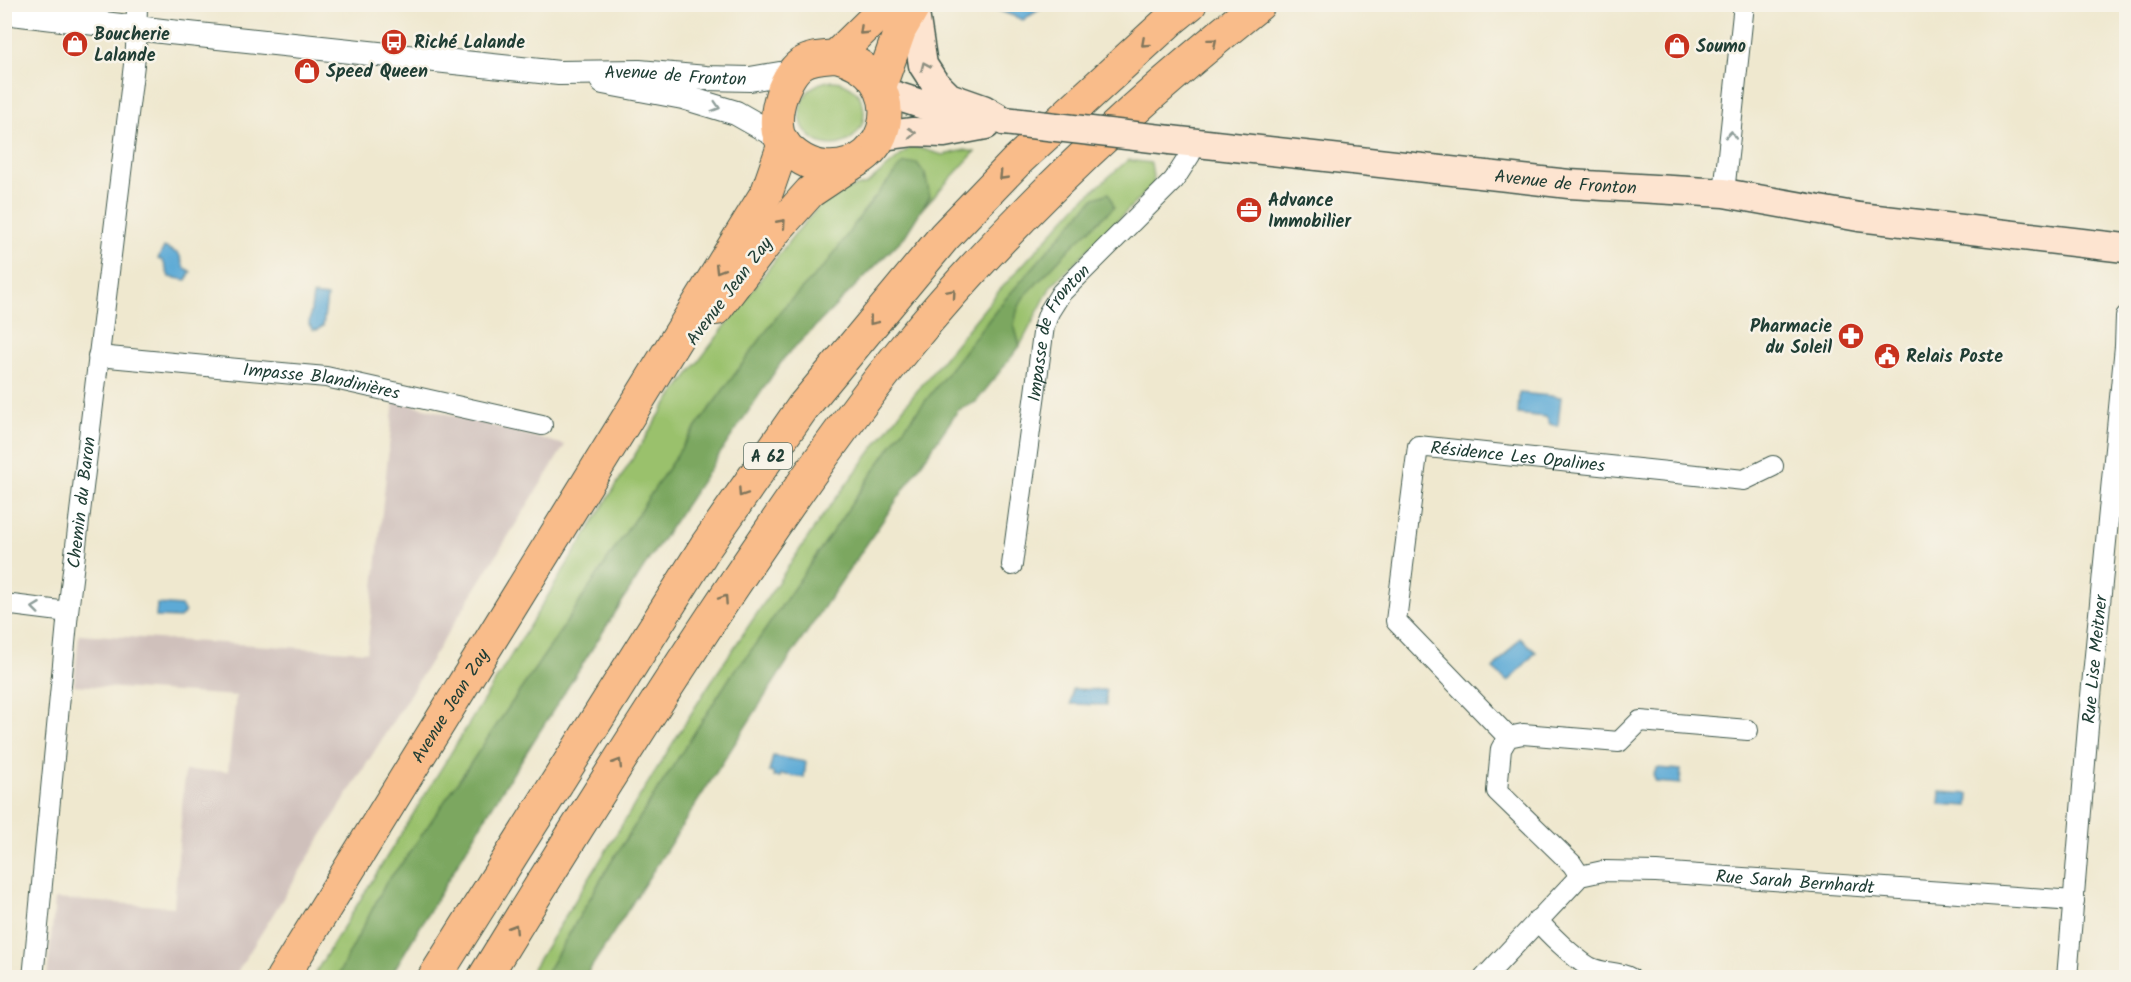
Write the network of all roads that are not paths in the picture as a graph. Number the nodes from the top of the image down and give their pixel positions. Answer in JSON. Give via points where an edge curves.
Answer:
{"nodes":[{"id":1,"x":1190,"y":4,"type":"edge"},
{"id":2,"x":1259,"y":4,"type":"edge"},
{"id":3,"x":1744,"y":4,"type":"edge"},
{"id":4,"x":906,"y":5,"type":"edge"},
{"id":5,"x":4,"y":12,"type":"edge"},
{"id":6,"x":136,"y":16,"type":"edge"},
{"id":7,"x":836,"y":56,"type":"junction"},
{"id":8,"x":792,"y":72,"type":"junction"},
{"id":9,"x":560,"y":73,"type":"junction"},
{"id":10,"x":881,"y":89,"type":"junction"},
{"id":11,"x":1004,"y":121,"type":"junction"},
{"id":12,"x":880,"y":136,"type":"junction"},
{"id":13,"x":782,"y":140,"type":"junction"},
{"id":14,"x":1182,"y":141,"type":"junction"},
{"id":15,"x":855,"y":162,"type":"junction"},
{"id":16,"x":1724,"y":193,"type":"junction"},
{"id":17,"x":2126,"y":249,"type":"edge"},
{"id":18,"x":2127,"y":316,"type":"edge"},
{"id":19,"x":2126,"y":344,"type":"edge"},
{"id":20,"x":98,"y":356,"type":"junction"},
{"id":21,"x":542,"y":425,"type":"dead end"},
{"id":22,"x":616,"y":434,"type":"junction"},
{"id":23,"x":1773,"y":466,"type":"dead end"},
{"id":24,"x":1012,"y":565,"type":"dead end"},
{"id":25,"x":4,"y":604,"type":"edge"},
{"id":26,"x":68,"y":612,"type":"junction"},
{"id":27,"x":1748,"y":730,"type":"dead end"},
{"id":28,"x":1508,"y":736,"type":"junction"},
{"id":29,"x":1580,"y":876,"type":"junction"},
{"id":30,"x":2074,"y":901,"type":"junction"},
{"id":31,"x":1537,"y":920,"type":"junction"},
{"id":32,"x":33,"y":978,"type":"edge"},
{"id":33,"x":282,"y":978,"type":"edge"},
{"id":34,"x":434,"y":978,"type":"edge"},
{"id":35,"x":484,"y":978,"type":"edge"},
{"id":36,"x":1484,"y":978,"type":"edge"},
{"id":37,"x":1630,"y":978,"type":"edge"},
{"id":38,"x":2067,"y":978,"type":"edge"}],
"edges":[{"from":1,"to":34,"type":"highway","number":"A 62","one_way":true,"via":[[1018,160],[937,246],[803,407],[706,546]]},
{"from":35,"to":2,"type":"highway","number":"A 62","one_way":true,"via":[[687,654],[849,420],[907,345],[976,266],[1077,163]]},
{"from":16,"to":3,"type":"street","one_way":true},
{"from":4,"to":7,"type":"main road","one_way":true},
{"from":4,"to":10,"type":"main road"},
{"from":11,"to":4,"type":"main road","name":"Avenue de Fronton","one_way":true,"via":[[949,97],[934,82],[923,65]]},
{"from":5,"to":6,"type":"street","name":"Avenue de Fronton"},
{"from":6,"to":9,"type":"street","name":"Avenue de Fronton"},
{"from":6,"to":20,"type":"street","name":"Chemin du Baron","via":[[133,79]]},
{"from":7,"to":8,"type":"main road","via":[[802,63]]},
{"from":7,"to":10,"type":"main road","via":[[862,66]]},
{"from":8,"to":9,"type":"street","name":"Avenue de Fronton","via":[[750,79],[639,72]]},
{"from":8,"to":13,"type":"main road","via":[[778,107]]},
{"from":9,"to":13,"type":"street","name":"Avenue de Fronton","one_way":true,"via":[[683,97],[736,113]]},
{"from":10,"to":11,"type":"main road","name":"Avenue de Fronton","via":[[930,107]]},
{"from":10,"to":12,"type":"main road","via":[[885,119]]},
{"from":12,"to":11,"type":"main road","name":"Avenue de Fronton","one_way":true,"via":[[944,132]]},
{"from":11,"to":14,"type":"main road","name":"Avenue de Fronton","bridge":true},
{"from":12,"to":15,"type":"main road","via":[[870,151]]},
{"from":13,"to":15,"type":"main road","via":[[798,158],[816,166],[836,167]]},
{"from":13,"to":22,"type":"main road","name":"Avenue Jean Zay","one_way":true,"via":[[767,192]]},
{"from":14,"to":16,"type":"main road","name":"Avenue de Fronton","via":[[1569,184]]},
{"from":14,"to":24,"type":"street","name":"Impasse de Fronton","via":[[1190,155],[1174,180],[1061,293],[1049,312]]},
{"from":22,"to":15,"type":"main road","name":"Avenue Jean Zay","one_way":true,"via":[[776,230],[810,192]]},
{"from":16,"to":17,"type":"main road","name":"Avenue de Fronton","via":[[1859,217]]},
{"from":18,"to":19,"type":"street","name":"Rue Lise Meitner"},
{"from":19,"to":30,"type":"street","name":"Rue Lise Meitner"},
{"from":20,"to":21,"type":"street","name":"Impasse Blandinières","via":[[326,377]]},
{"from":20,"to":26,"type":"street","name":"Chemin du Baron"},
{"from":22,"to":33,"type":"main road","name":"Avenue Jean Zay"},
{"from":23,"to":28,"type":"street","name":"Résidence Les Opalines","via":[[1744,480],[1418,446],[1396,621]]},
{"from":26,"to":25,"type":"street","one_way":true},
{"from":26,"to":32,"type":"street","name":"Chemin du Baron"},
{"from":27,"to":28,"type":"street","via":[[1640,721],[1619,742]]},
{"from":28,"to":29,"type":"street","via":[[1501,749],[1497,791]]},
{"from":29,"to":30,"type":"street","name":"Rue Sarah Bernhardt","via":[[1604,871],[1656,872]]},
{"from":29,"to":31,"type":"street"},
{"from":30,"to":38,"type":"street"},
{"from":31,"to":36,"type":"street"},
{"from":31,"to":37,"type":"street","via":[[1589,967]]}]}
